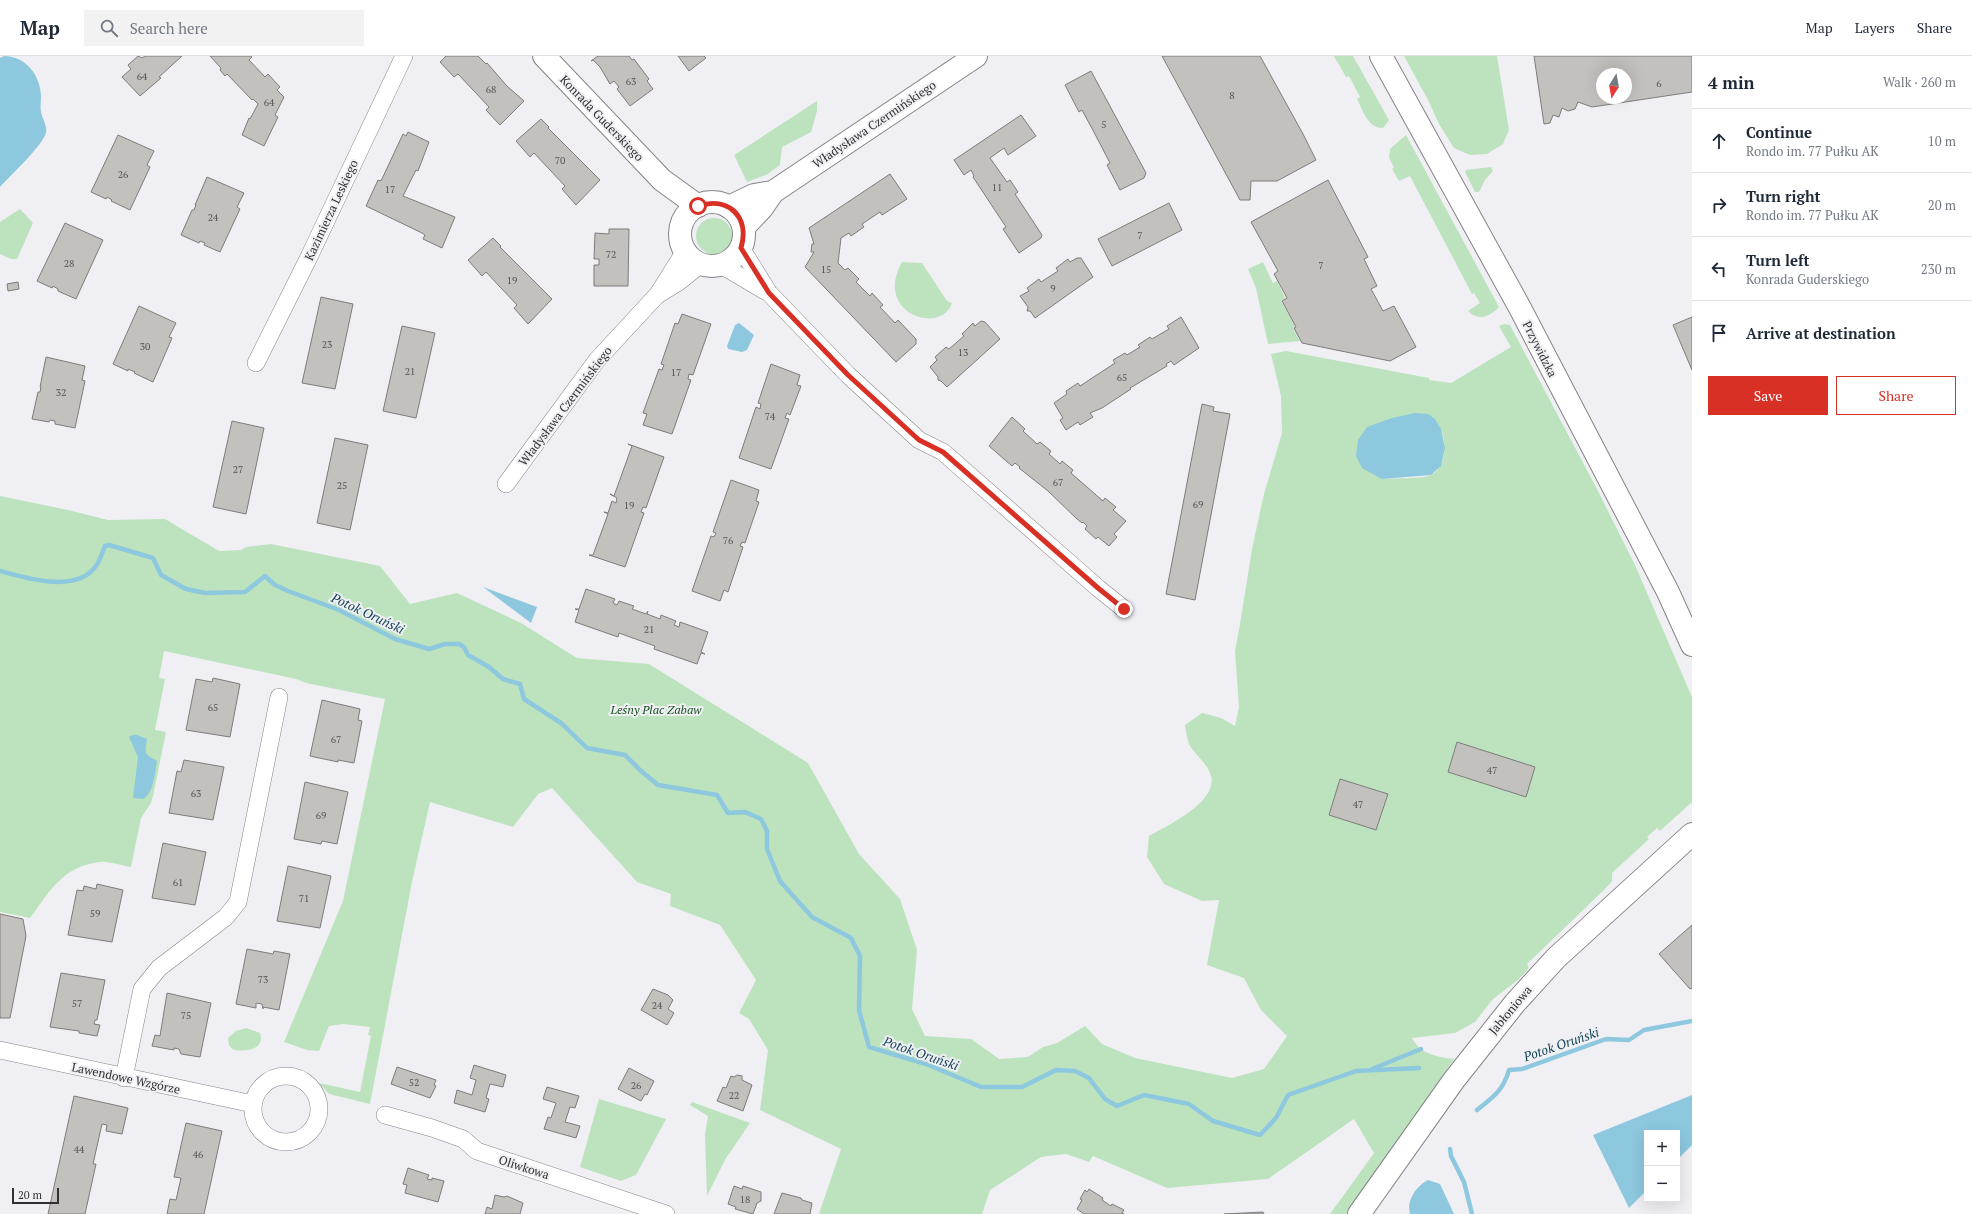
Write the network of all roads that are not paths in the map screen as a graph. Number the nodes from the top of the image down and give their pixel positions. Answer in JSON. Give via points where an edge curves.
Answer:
{"nodes":[{"id":1,"x":404,"y":56,"type":"edge"},
{"id":2,"x":544,"y":56,"type":"edge"},
{"id":3,"x":976,"y":56,"type":"edge"},
{"id":4,"x":1381,"y":56,"type":"edge"},
{"id":5,"x":662,"y":180,"type":"junction"},
{"id":6,"x":773,"y":192,"type":"junction"},
{"id":7,"x":698,"y":206,"type":"junction"},
{"id":8,"x":730,"y":207,"type":"junction"},
{"id":9,"x":683,"y":221,"type":"junction"},
{"id":10,"x":742,"y":238,"type":"junction"},
{"id":11,"x":703,"y":260,"type":"junction"},
{"id":12,"x":769,"y":293,"type":"junction"},
{"id":13,"x":256,"y":363,"type":"dead end"},
{"id":14,"x":506,"y":484,"type":"dead end"},
{"id":15,"x":1124,"y":609,"type":"dead end"},
{"id":16,"x":1692,"y":645,"type":"edge"},
{"id":17,"x":279,"y":697,"type":"dead end"},
{"id":18,"x":1692,"y":834,"type":"edge"},
{"id":19,"x":0,"y":1050,"type":"edge"},
{"id":20,"x":124,"y":1078,"type":"junction"},
{"id":21,"x":253,"y":1104,"type":"dead end"},
{"id":22,"x":385,"y":1115,"type":"dead end"},
{"id":23,"x":666,"y":1214,"type":"edge"},
{"id":24,"x":1359,"y":1214,"type":"edge"}],
"edges":[{"from":1,"to":13,"type":"street","name":"Kazimierza Leskiego"},
{"from":2,"to":5,"type":"street","name":"Konrada Guderskiego"},
{"from":3,"to":6,"type":"street","name":"Władysława Czermińskiego"},
{"from":4,"to":16,"type":"street","name":"Przywidzka","via":[[1520,308],[1668,592]]},
{"from":5,"to":7,"type":"street","name":"Konrada Guderskiego"},
{"from":5,"to":9,"type":"street","name":"Konrada Guderskiego"},
{"from":6,"to":8,"type":"street","name":"Władysława Czermińskiego","via":[[754,195]]},
{"from":6,"to":10,"type":"street","name":"Władysława Czermińskiego"},
{"from":7,"to":8,"type":"street","via":[[708,202]]},
{"from":7,"to":9,"type":"street","via":[[689,212]]},
{"from":8,"to":10,"type":"street","via":[[739,216]]},
{"from":9,"to":11,"type":"street","via":[[681,241]]},
{"from":10,"to":11,"type":"street","via":[[733,258]]},
{"from":10,"to":12,"type":"street"},
{"from":11,"to":12,"type":"street"},
{"from":11,"to":14,"type":"street","name":"Władysława Czermińskiego","via":[[658,294],[597,360]]},
{"from":12,"to":15,"type":"street","via":[[848,375],[919,440],[943,452]]},
{"from":17,"to":20,"type":"street","via":[[238,902],[226,917],[159,968],[142,989]]},
{"from":18,"to":24,"type":"street","name":"Jabłoniowa","via":[[1556,958],[1515,1003],[1454,1080]]},
{"from":19,"to":20,"type":"street","name":"Lawendowe Wzgórze"},
{"from":20,"to":21,"type":"street","name":"Lawendowe Wzgórze"},
{"from":22,"to":23,"type":"street","name":"Oliwkowa","via":[[463,1139],[477,1151]]}]}
